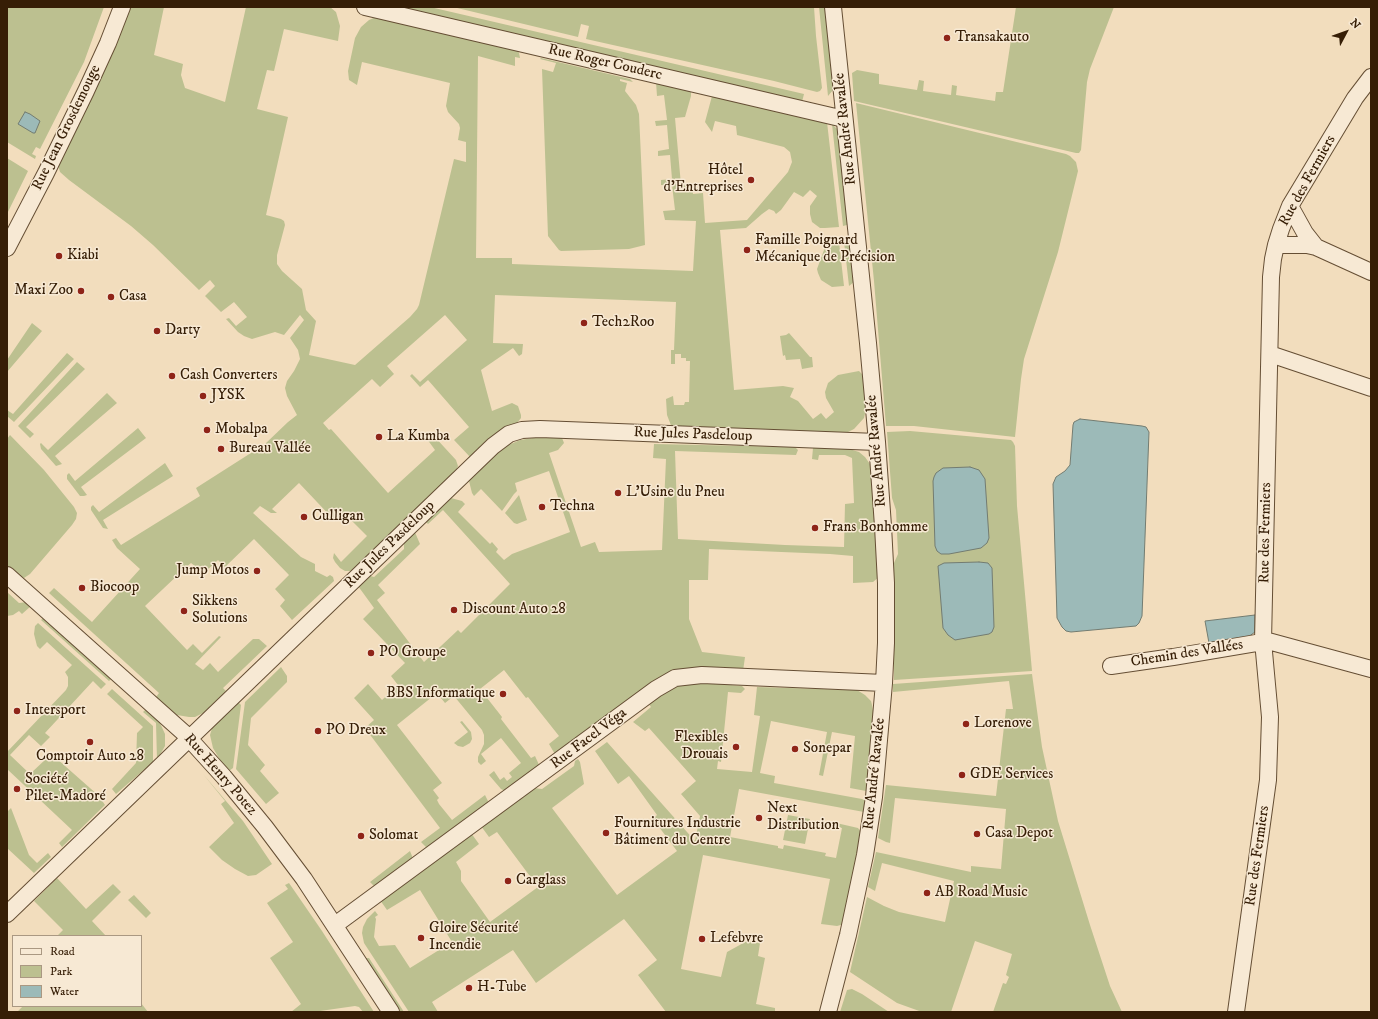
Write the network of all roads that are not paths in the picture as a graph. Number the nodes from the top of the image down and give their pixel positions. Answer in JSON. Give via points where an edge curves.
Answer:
{"nodes":[{"id":1,"x":122,"y":7,"type":"edge"},
{"id":2,"x":365,"y":7,"type":"edge"},
{"id":3,"x":833,"y":7,"type":"edge"},
{"id":4,"x":1371,"y":77,"type":"edge"},
{"id":5,"x":844,"y":118,"type":"junction"},
{"id":6,"x":1290,"y":206,"type":"junction"},
{"id":7,"x":1276,"y":245,"type":"junction"},
{"id":8,"x":1316,"y":247,"type":"junction"},
{"id":9,"x":7,"y":248,"type":"edge"},
{"id":10,"x":1371,"y":272,"type":"edge"},
{"id":11,"x":1270,"y":354,"type":"junction"},
{"id":12,"x":1371,"y":388,"type":"edge"},
{"id":13,"x":877,"y":442,"type":"junction"},
{"id":14,"x":7,"y":575,"type":"edge"},
{"id":15,"x":1263,"y":641,"type":"junction"},
{"id":16,"x":1111,"y":666,"type":"dead end"},
{"id":17,"x":1371,"y":669,"type":"edge"},
{"id":18,"x":884,"y":683,"type":"junction"},
{"id":19,"x":189,"y":738,"type":"junction"},
{"id":20,"x":7,"y":914,"type":"edge"},
{"id":21,"x":335,"y":925,"type":"junction"},
{"id":22,"x":1237,"y":1005,"type":"edge"},
{"id":23,"x":391,"y":1012,"type":"edge"},
{"id":24,"x":828,"y":1012,"type":"edge"}],
"edges":[{"from":1,"to":9,"type":"street","name":"Rue Jean Grosdemouge","via":[[86,91]]},
{"from":2,"to":5,"type":"street","name":"Rue Roger Couderc"},
{"from":3,"to":5,"type":"street","name":"Rue André Ravalée"},
{"from":4,"to":6,"type":"street","name":"Rue des Fermiers","via":[[1355,98]]},
{"from":5,"to":13,"type":"street","name":"Rue André Ravalée"},
{"from":6,"to":7,"type":"street","name":"Rue des Fermiers"},
{"from":6,"to":8,"type":"street"},
{"from":7,"to":8,"type":"street"},
{"from":7,"to":11,"type":"street","name":"Rue des Fermiers","via":[[1271,277]]},
{"from":8,"to":10,"type":"street"},
{"from":11,"to":12,"type":"street"},
{"from":11,"to":15,"type":"street","name":"Rue des Fermiers"},
{"from":13,"to":18,"type":"street","name":"Rue André Ravalée","via":[[885,576]]},
{"from":13,"to":19,"type":"street","name":"Rue Jules Pasdeloup","via":[[540,429],[509,434],[487,451]]},
{"from":14,"to":19,"type":"street","name":"Rue Henry Potez"},
{"from":15,"to":16,"type":"street","name":"Chemin des Vallées"},
{"from":15,"to":17,"type":"street"},
{"from":15,"to":22,"type":"street","name":"Rue des Fermiers","via":[[1270,717],[1268,780]]},
{"from":18,"to":21,"type":"street","name":"Rue Facel Véga","via":[[702,675],[675,678],[656,689]]},
{"from":18,"to":24,"type":"street","name":"Rue André Ravalée","via":[[874,797],[865,855]]},
{"from":19,"to":20,"type":"street","name":"Rue Jules Pasdeloup"},
{"from":19,"to":21,"type":"street","name":"Rue Henry Potez","via":[[265,827]]},
{"from":21,"to":23,"type":"street","name":"Rue Henry Potez"}]}
